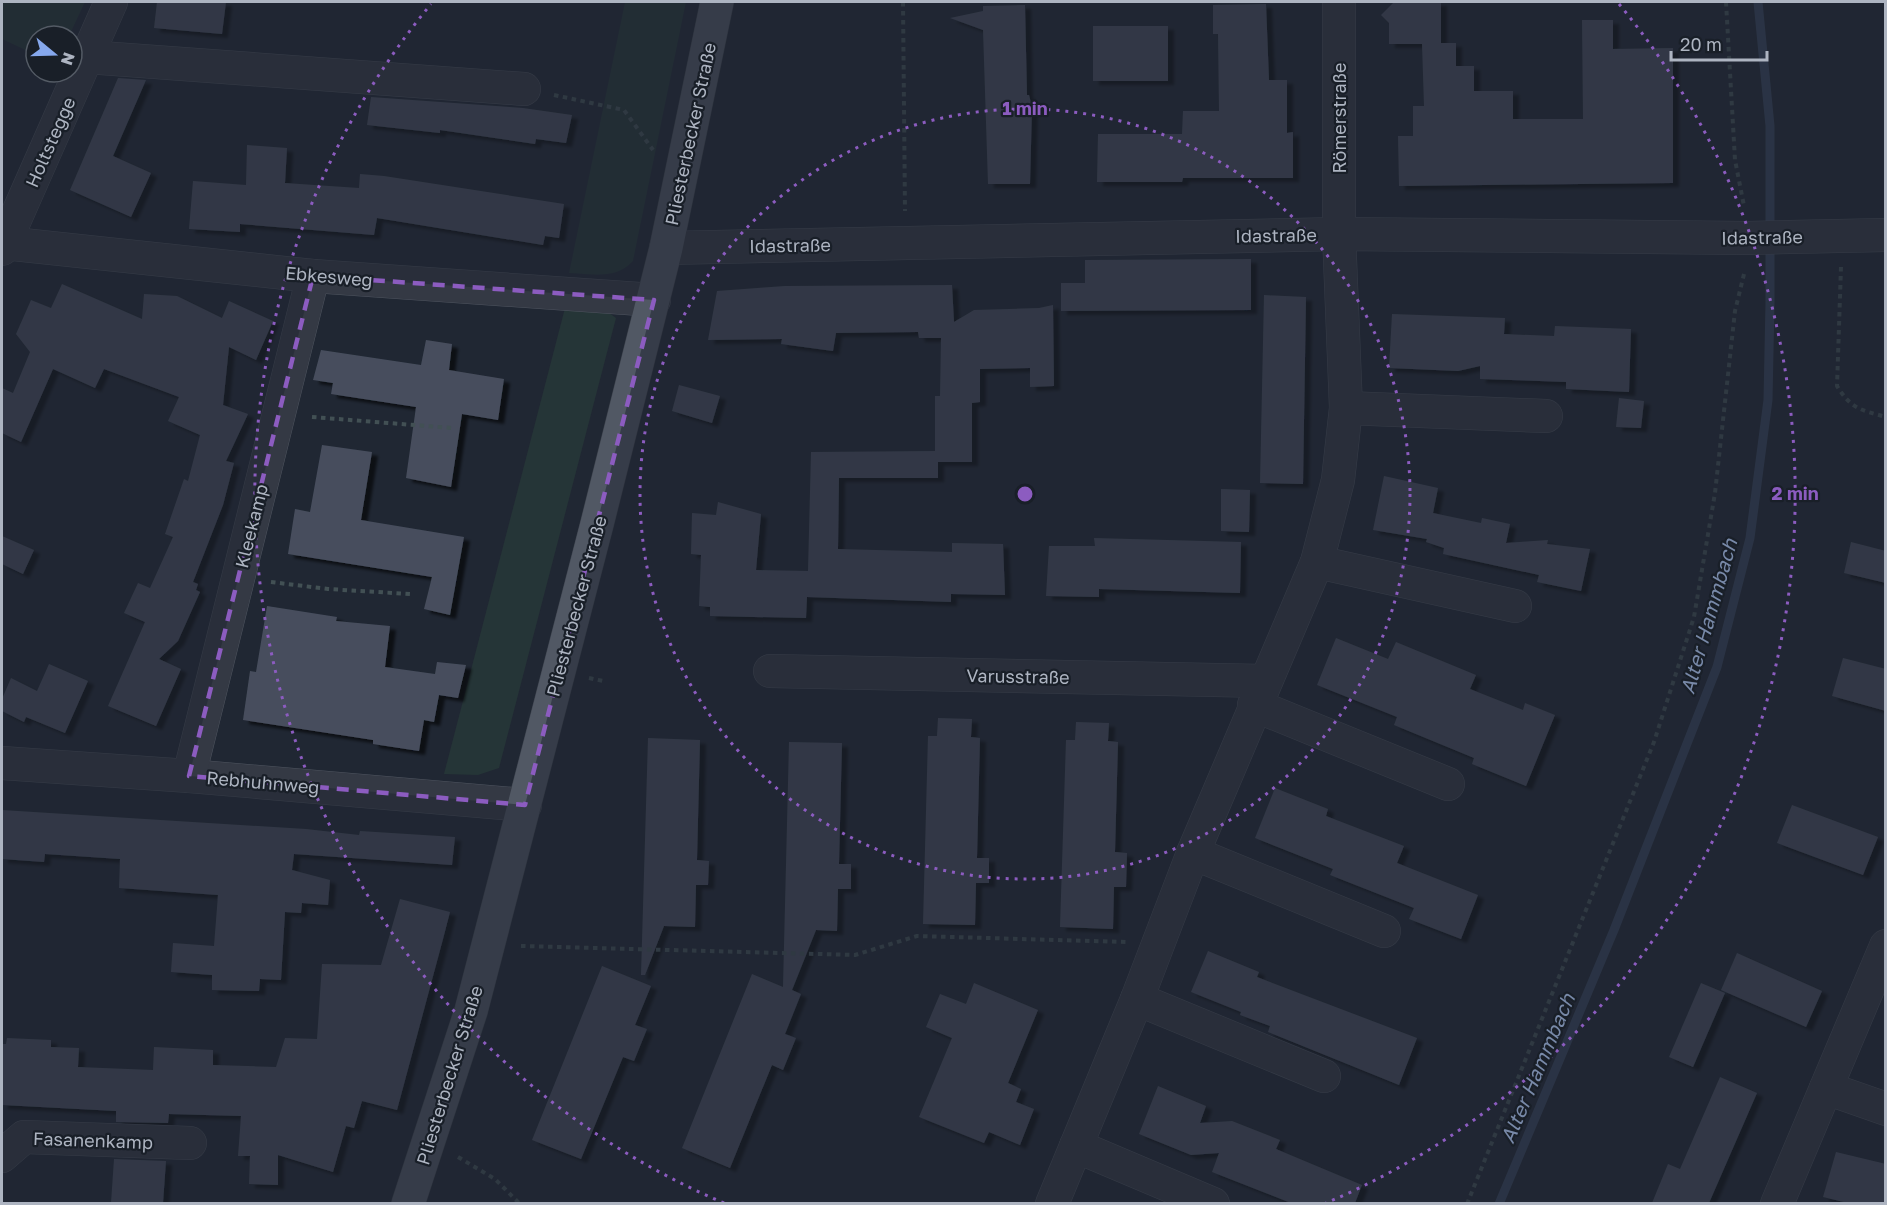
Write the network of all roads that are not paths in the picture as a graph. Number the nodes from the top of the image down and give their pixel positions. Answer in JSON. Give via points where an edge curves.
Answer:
{"nodes":[{"id":1,"x":111,"y":2,"type":"edge"},
{"id":2,"x":717,"y":2,"type":"edge"},
{"id":3,"x":1339,"y":2,"type":"edge"},
{"id":4,"x":87,"y":57,"type":"junction"},
{"id":5,"x":524,"y":89,"type":"road end"},
{"id":6,"x":1339,"y":234,"type":"junction"},
{"id":7,"x":1886,"y":235,"type":"edge"},
{"id":8,"x":3,"y":246,"type":"edge"},
{"id":9,"x":666,"y":248,"type":"junction"},
{"id":10,"x":313,"y":276,"type":"junction"},
{"id":11,"x":654,"y":300,"type":"junction"},
{"id":12,"x":1346,"y":408,"type":"junction"},
{"id":13,"x":1546,"y":416,"type":"dead end"},
{"id":14,"x":1317,"y":562,"type":"junction"},
{"id":15,"x":1515,"y":606,"type":"dead end"},
{"id":16,"x":770,"y":671,"type":"dead end"},
{"id":17,"x":1260,"y":693,"type":"junction"},
{"id":18,"x":2,"y":763,"type":"edge"},
{"id":19,"x":189,"y":776,"type":"junction"},
{"id":20,"x":1448,"y":784,"type":"dead end"},
{"id":21,"x":525,"y":805,"type":"junction"},
{"id":22,"x":1193,"y":853,"type":"junction"},
{"id":23,"x":1384,"y":931,"type":"dead end"},
{"id":24,"x":1886,"y":946,"type":"edge"},
{"id":25,"x":1137,"y":999,"type":"junction"},
{"id":26,"x":1324,"y":1077,"type":"dead end"},
{"id":27,"x":1826,"y":1088,"type":"junction"},
{"id":28,"x":1886,"y":1109,"type":"edge"},
{"id":29,"x":190,"y":1143,"type":"dead end"},
{"id":30,"x":1076,"y":1146,"type":"junction"},
{"id":31,"x":2,"y":1156,"type":"edge"},
{"id":32,"x":408,"y":1203,"type":"edge"},
{"id":33,"x":1053,"y":1203,"type":"edge"},
{"id":34,"x":1214,"y":1203,"type":"edge"},
{"id":35,"x":1777,"y":1203,"type":"edge"}],
"edges":[{"from":1,"to":4,"type":"street","name":"Holtstegge"},
{"from":2,"to":9,"type":"main road","name":"Pliesterbecker Straße"},
{"from":3,"to":6,"type":"street","name":"Römerstraße"},
{"from":4,"to":5,"type":"street"},
{"from":4,"to":8,"type":"street","name":"Holtstegge"},
{"from":6,"to":7,"type":"street","name":"Idastraße","via":[[1753,238]]},
{"from":6,"to":9,"type":"street","name":"Idastraße"},
{"from":6,"to":12,"type":"street","name":"Römerstraße"},
{"from":8,"to":10,"type":"street","name":"Ebkesweg"},
{"from":9,"to":11,"type":"main road","name":"Pliesterbecker Straße"},
{"from":10,"to":11,"type":"street","name":"Ebkesweg"},
{"from":10,"to":19,"type":"street","name":"Kleekamp"},
{"from":11,"to":21,"type":"main road","name":"Pliesterbecker Straße"},
{"from":12,"to":13,"type":"street"},
{"from":12,"to":14,"type":"street","name":"Römerstraße","via":[[1338,480]]},
{"from":14,"to":15,"type":"street"},
{"from":14,"to":17,"type":"street","name":"Römerstraße"},
{"from":16,"to":17,"type":"street","name":"Varusstraße"},
{"from":17,"to":20,"type":"street"},
{"from":17,"to":22,"type":"street","name":"Römerstraße"},
{"from":18,"to":19,"type":"street","name":"Rebhuhnweg"},
{"from":19,"to":21,"type":"street","name":"Rebhuhnweg"},
{"from":21,"to":32,"type":"main road","name":"Pliesterbecker Straße","via":[[471,1011]]},
{"from":22,"to":23,"type":"street"},
{"from":22,"to":25,"type":"street","name":"Römerstraße"},
{"from":24,"to":27,"type":"street"},
{"from":25,"to":26,"type":"street"},
{"from":25,"to":30,"type":"street","name":"Römerstraße"},
{"from":27,"to":28,"type":"street"},
{"from":27,"to":35,"type":"street"},
{"from":29,"to":31,"type":"street","name":"Fasanenkamp","via":[[24,1137]]},
{"from":30,"to":33,"type":"street","name":"Römerstraße"},
{"from":30,"to":34,"type":"street"}]}
